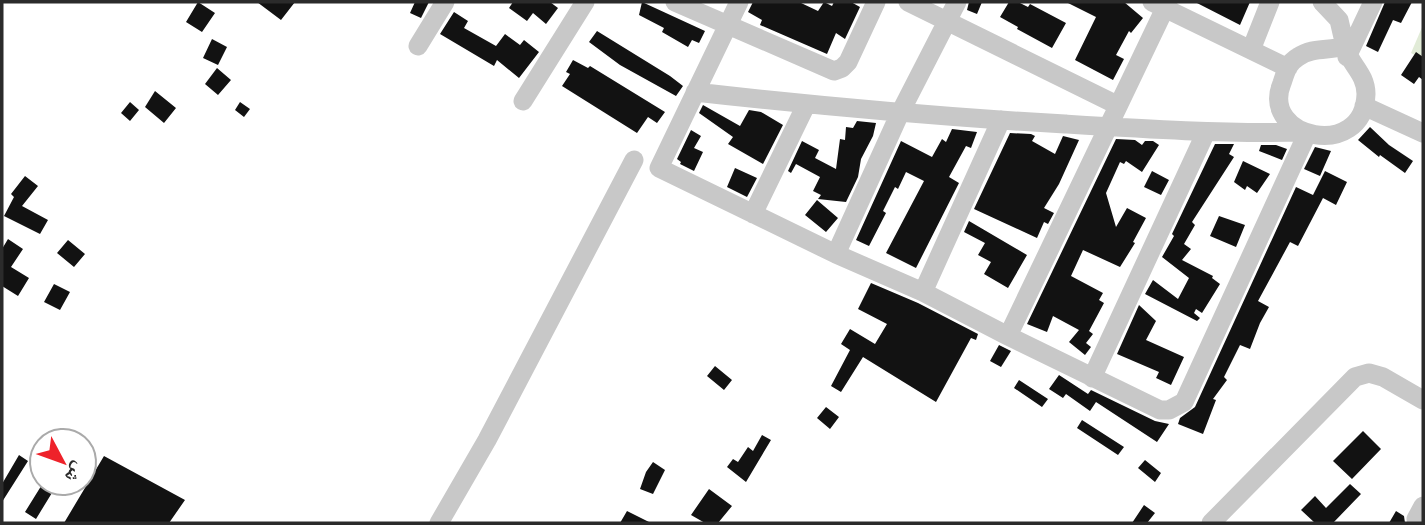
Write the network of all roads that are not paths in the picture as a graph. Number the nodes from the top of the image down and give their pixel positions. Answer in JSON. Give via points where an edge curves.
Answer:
{"nodes":[{"id":1,"x":445,"y":2,"type":"edge"},
{"id":2,"x":585,"y":2,"type":"edge"},
{"id":3,"x":675,"y":2,"type":"edge"},
{"id":4,"x":738,"y":2,"type":"edge"},
{"id":5,"x":876,"y":2,"type":"edge"},
{"id":6,"x":908,"y":2,"type":"edge"},
{"id":7,"x":957,"y":2,"type":"edge"},
{"id":8,"x":1270,"y":2,"type":"edge"},
{"id":9,"x":1322,"y":2,"type":"edge"},
{"id":10,"x":1373,"y":2,"type":"edge"},
{"id":11,"x":1161,"y":4,"type":"edge"},
{"id":12,"x":948,"y":21,"type":"junction"},
{"id":13,"x":728,"y":23,"type":"junction"},
{"id":14,"x":418,"y":46,"type":"dead end"},
{"id":15,"x":1251,"y":50,"type":"junction"},
{"id":16,"x":1346,"y":51,"type":"junction"},
{"id":17,"x":1288,"y":68,"type":"junction"},
{"id":18,"x":695,"y":92,"type":"junction"},
{"id":19,"x":523,"y":102,"type":"dead end"},
{"id":20,"x":806,"y":105,"type":"junction"},
{"id":21,"x":1117,"y":105,"type":"junction"},
{"id":22,"x":1364,"y":106,"type":"junction"},
{"id":23,"x":900,"y":113,"type":"junction"},
{"id":24,"x":1001,"y":120,"type":"junction"},
{"id":25,"x":1107,"y":127,"type":"junction"},
{"id":26,"x":1206,"y":132,"type":"junction"},
{"id":27,"x":1305,"y":133,"type":"junction"},
{"id":28,"x":1423,"y":133,"type":"edge"},
{"id":29,"x":634,"y":160,"type":"dead end"},
{"id":30,"x":753,"y":214,"type":"junction"},
{"id":31,"x":836,"y":254,"type":"junction"},
{"id":32,"x":923,"y":292,"type":"junction"},
{"id":33,"x":1008,"y":337,"type":"junction"},
{"id":34,"x":1092,"y":378,"type":"junction"},
{"id":35,"x":1423,"y":400,"type":"edge"},
{"id":36,"x":1423,"y":506,"type":"edge"},
{"id":37,"x":439,"y":523,"type":"edge"},
{"id":38,"x":1211,"y":523,"type":"edge"},
{"id":39,"x":1423,"y":523,"type":"edge"}],
"edges":[{"from":1,"to":14,"type":"street"},
{"from":2,"to":19,"type":"street"},
{"from":3,"to":13,"type":"street"},
{"from":4,"to":13,"type":"street"},
{"from":5,"to":13,"type":"street","via":[[848,62],[834,71]]},
{"from":6,"to":12,"type":"street"},
{"from":7,"to":12,"type":"street"},
{"from":8,"to":15,"type":"street"},
{"from":9,"to":16,"type":"street","via":[[1339,20]]},
{"from":10,"to":16,"type":"street"},
{"from":11,"to":15,"type":"street"},
{"from":11,"to":21,"type":"street"},
{"from":12,"to":21,"type":"street"},
{"from":12,"to":23,"type":"street"},
{"from":13,"to":18,"type":"street"},
{"from":15,"to":17,"type":"street"},
{"from":16,"to":17,"type":"street","via":[[1307,52]]},
{"from":16,"to":22,"type":"street","via":[[1362,74]]},
{"from":17,"to":27,"type":"street","via":[[1279,91],[1280,104],[1293,126]]},
{"from":18,"to":20,"type":"street"},
{"from":18,"to":30,"type":"street","via":[[659,168]]},
{"from":20,"to":23,"type":"street"},
{"from":20,"to":30,"type":"street"},
{"from":21,"to":25,"type":"street"},
{"from":22,"to":27,"type":"street","via":[[1341,132],[1330,136]]},
{"from":22,"to":28,"type":"street"},
{"from":23,"to":24,"type":"street"},
{"from":23,"to":31,"type":"street"},
{"from":24,"to":25,"type":"street"},
{"from":24,"to":32,"type":"street"},
{"from":25,"to":26,"type":"street"},
{"from":25,"to":33,"type":"street"},
{"from":26,"to":27,"type":"street"},
{"from":26,"to":34,"type":"street"},
{"from":27,"to":34,"type":"street","via":[[1184,402],[1160,410]]},
{"from":29,"to":37,"type":"street"},
{"from":30,"to":31,"type":"street"},
{"from":31,"to":32,"type":"street"},
{"from":32,"to":33,"type":"street"},
{"from":33,"to":34,"type":"street"},
{"from":35,"to":38,"type":"street","via":[[1376,375],[1355,377]]},
{"from":36,"to":39,"type":"street","via":[[1416,519]]}]}
